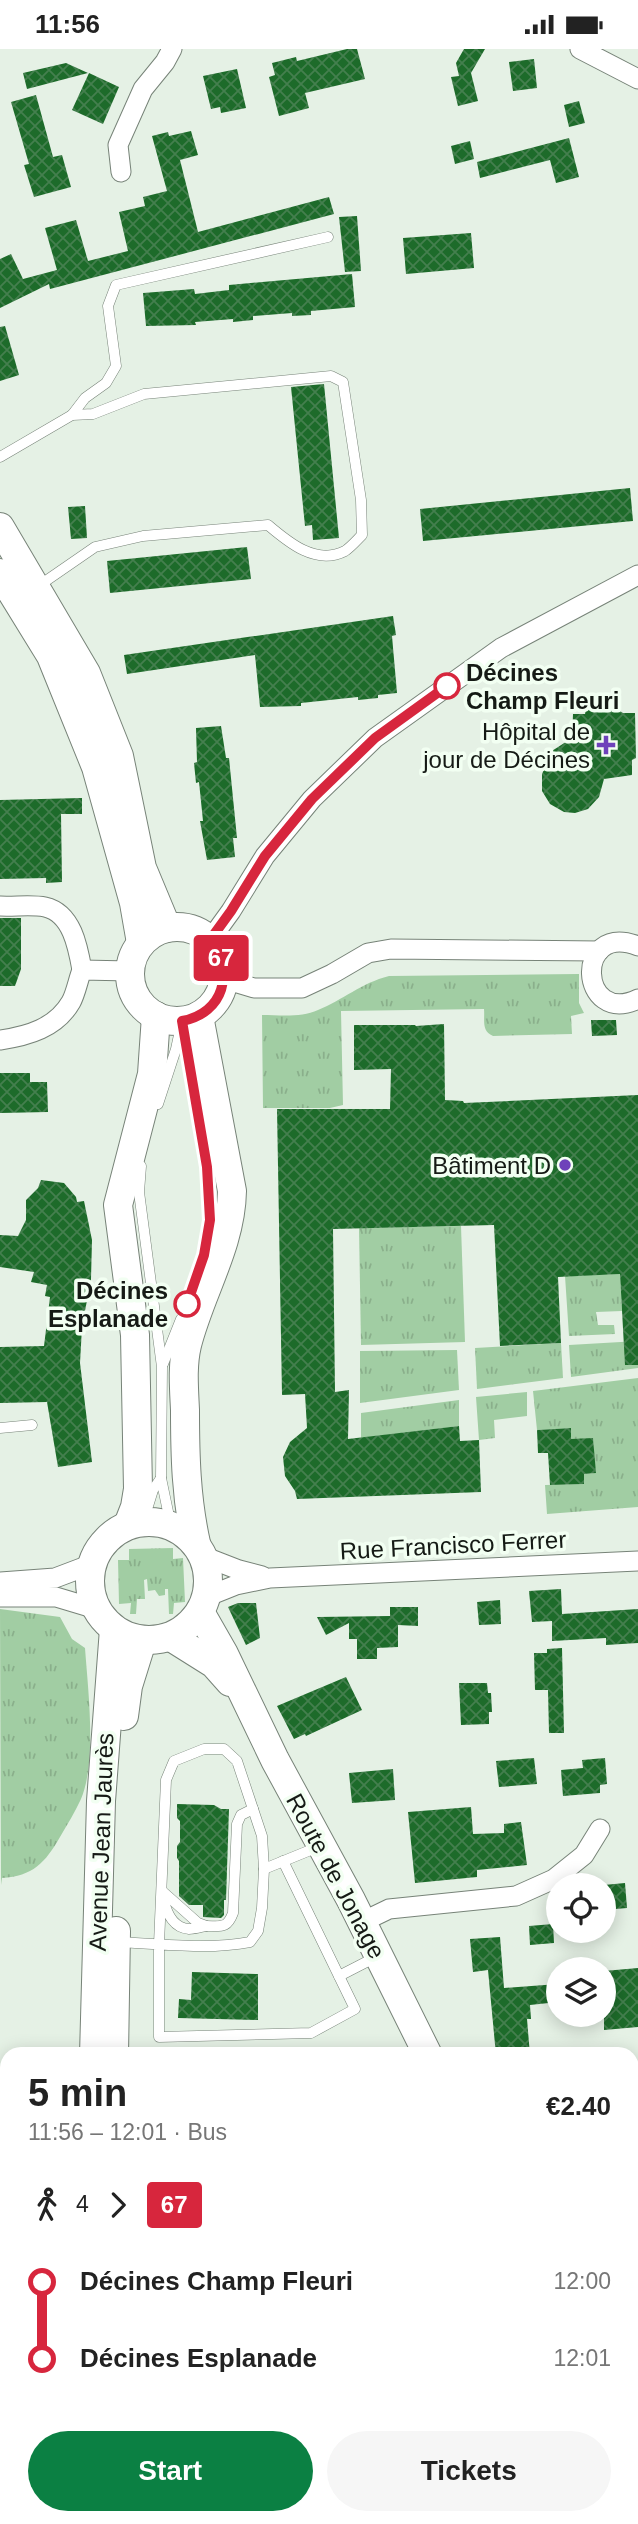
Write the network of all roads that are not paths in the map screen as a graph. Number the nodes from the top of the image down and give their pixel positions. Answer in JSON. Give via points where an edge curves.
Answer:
{"nodes":[{"id":1,"x":172,"y":49,"type":"edge"},
{"id":2,"x":580,"y":49,"type":"edge"},
{"id":3,"x":638,"y":79,"type":"edge"},
{"id":4,"x":121,"y":172,"type":"dead end"},
{"id":5,"x":328,"y":237,"type":"dead end"},
{"id":6,"x":72,"y":415,"type":"junction"},
{"id":7,"x":0,"y":457,"type":"edge"},
{"id":8,"x":0,"y":527,"type":"edge"},
{"id":9,"x":0,"y":573,"type":"edge"},
{"id":10,"x":638,"y":575,"type":"edge"},
{"id":11,"x":37,"y":587,"type":"junction"},
{"id":12,"x":0,"y":906,"type":"edge"},
{"id":13,"x":167,"y":927,"type":"junction"},
{"id":14,"x":210,"y":940,"type":"junction"},
{"id":15,"x":141,"y":943,"type":"junction"},
{"id":16,"x":638,"y":946,"type":"edge"},
{"id":17,"x":599,"y":951,"type":"junction"},
{"id":18,"x":82,"y":970,"type":"junction"},
{"id":19,"x":130,"y":971,"type":"junction"},
{"id":20,"x":224,"y":979,"type":"junction"},
{"id":21,"x":638,"y":999,"type":"edge"},
{"id":22,"x":179,"y":1018,"type":"junction"},
{"id":23,"x":0,"y":1040,"type":"edge"},
{"id":24,"x":155,"y":1112,"type":"dead end"},
{"id":25,"x":142,"y":1161,"type":"dead end"},
{"id":26,"x":195,"y":1280,"type":"dead end"},
{"id":27,"x":187,"y":1306,"type":"dead end"},
{"id":28,"x":162,"y":1367,"type":"junction"},
{"id":29,"x":32,"y":1425,"type":"dead end"},
{"id":30,"x":0,"y":1428,"type":"edge"},
{"id":31,"x":161,"y":1478,"type":"junction"},
{"id":32,"x":136,"y":1523,"type":"junction"},
{"id":33,"x":171,"y":1525,"type":"junction"},
{"id":34,"x":199,"y":1550,"type":"junction"},
{"id":35,"x":638,"y":1561,"type":"edge"},
{"id":36,"x":92,"y":1564,"type":"junction"},
{"id":37,"x":270,"y":1578,"type":"junction"},
{"id":38,"x":0,"y":1582,"type":"edge"},
{"id":39,"x":0,"y":1597,"type":"edge"},
{"id":40,"x":203,"y":1605,"type":"junction"},
{"id":41,"x":105,"y":1619,"type":"junction"},
{"id":42,"x":171,"y":1637,"type":"junction"},
{"id":43,"x":142,"y":1640,"type":"junction"},
{"id":44,"x":243,"y":1697,"type":"junction"},
{"id":45,"x":253,"y":1809,"type":"junction"},
{"id":46,"x":600,"y":1829,"type":"dead end"},
{"id":47,"x":321,"y":1846,"type":"junction"},
{"id":48,"x":283,"y":1861,"type":"junction"},
{"id":49,"x":264,"y":1869,"type":"junction"},
{"id":50,"x":162,"y":1890,"type":"junction"},
{"id":51,"x":362,"y":1922,"type":"junction"},
{"id":52,"x":116,"y":1942,"type":"junction"},
{"id":53,"x":159,"y":1944,"type":"junction"},
{"id":54,"x":379,"y":1956,"type":"junction"},
{"id":55,"x":339,"y":1976,"type":"junction"},
{"id":56,"x":94,"y":2047,"type":"edge"},
{"id":57,"x":114,"y":2047,"type":"edge"},
{"id":58,"x":424,"y":2047,"type":"edge"}],
"edges":[{"from":1,"to":4,"type":"street","via":[[143,89],[118,145]]},
{"from":2,"to":3,"type":"street"},
{"from":5,"to":6,"type":"lane","via":[[116,285],[107,306],[116,366],[106,383]]},
{"from":6,"to":7,"type":"lane"},
{"from":6,"to":11,"type":"lane","via":[[93,414],[144,394],[331,376],[343,382],[362,535],[344,551],[321,555],[303,551],[268,524],[143,536],[95,547]]},
{"from":8,"to":11,"type":"main road"},
{"from":9,"to":15,"type":"main road","via":[[51,656],[96,767]]},
{"from":10,"to":14,"type":"street","via":[[501,648],[375,738],[312,799],[273,846]]},
{"from":11,"to":13,"type":"main road","via":[[86,673],[119,756],[142,868]]},
{"from":12,"to":18,"type":"street","via":[[46,907],[65,920],[77,943]]},
{"from":13,"to":14,"type":"main road","via":[[190,928]]},
{"from":13,"to":15,"type":"main road"},
{"from":14,"to":20,"type":"main road","via":[[221,958]]},
{"from":15,"to":19,"type":"main road"},
{"from":16,"to":17,"type":"street","via":[[618,941]]},
{"from":17,"to":20,"type":"street","via":[[391,949],[368,953],[302,988],[254,988]]},
{"from":17,"to":21,"type":"street","via":[[590,969],[595,989],[610,1002]]},
{"from":18,"to":19,"type":"street"},
{"from":18,"to":23,"type":"street","via":[[71,1003],[51,1025],[25,1037]]},
{"from":19,"to":22,"type":"main road","via":[[132,989],[142,1005]]},
{"from":20,"to":22,"type":"main road","via":[[216,1001]]},
{"from":22,"to":24,"type":"lane","via":[[176,1049]]},
{"from":22,"to":26,"type":"lane","via":[[209,1191],[208,1238]]},
{"from":22,"to":32,"type":"main road","via":[[152,1074],[119,1192],[135,1335]]},
{"from":22,"to":34,"type":"main road","via":[[203,1047],[228,1160],[232,1201],[227,1233],[186,1349],[186,1490]]},
{"from":25,"to":28,"type":"lane","via":[[139,1192]]},
{"from":27,"to":28,"type":"lane"},
{"from":28,"to":31,"type":"lane"},
{"from":29,"to":30,"type":"lane"},
{"from":31,"to":32,"type":"lane"},
{"from":31,"to":33,"type":"lane"},
{"from":32,"to":33,"type":"main road"},
{"from":32,"to":36,"type":"main road","via":[[105,1540]]},
{"from":33,"to":34,"type":"main road"},
{"from":34,"to":37,"type":"street","name":"Rue Francisco Ferrer","via":[[239,1570]]},
{"from":34,"to":40,"type":"main road","via":[[207,1569]]},
{"from":35,"to":37,"type":"street","name":"Rue Francisco Ferrer"},
{"from":36,"to":38,"type":"street","via":[[55,1578]]},
{"from":36,"to":41,"type":"main road","via":[[91,1595]]},
{"from":37,"to":40,"type":"street","name":"Rue Francisco Ferrer","via":[[236,1585]]},
{"from":39,"to":41,"type":"street","via":[[56,1597]]},
{"from":40,"to":42,"type":"main road","via":[[187,1627]]},
{"from":40,"to":44,"type":"main road","name":"Route de Jonage"},
{"from":41,"to":43,"type":"main road","via":[[127,1637]]},
{"from":41,"to":56,"type":"main road","name":"Avenue Jean Jaurès"},
{"from":42,"to":43,"type":"main road"},
{"from":42,"to":44,"type":"main road","name":"Route de Jonage","via":[[215,1664]]},
{"from":43,"to":52,"type":"main road","name":"Avenue Jean Jaurès","via":[[128,1686],[120,1744]]},
{"from":44,"to":47,"type":"main road","name":"Route de Jonage"},
{"from":45,"to":49,"type":"lane","via":[[262,1836]]},
{"from":45,"to":50,"type":"lane","via":[[241,1815],[237,1824],[230,1923],[188,1929],[176,1924],[167,1913]]},
{"from":45,"to":50,"type":"lane","via":[[237,1761],[224,1749],[204,1749],[174,1761],[166,1780]]},
{"from":46,"to":51,"type":"street","via":[[584,1855],[554,1879],[516,1896],[389,1909]]},
{"from":47,"to":48,"type":"lane"},
{"from":47,"to":51,"type":"main road","name":"Route de Jonage"},
{"from":48,"to":49,"type":"lane"},
{"from":48,"to":55,"type":"lane"},
{"from":49,"to":53,"type":"lane","via":[[258,1931],[250,1942]]},
{"from":50,"to":53,"type":"lane"},
{"from":51,"to":54,"type":"main road","name":"Route de Jonage"},
{"from":52,"to":53,"type":"lane"},
{"from":52,"to":57,"type":"main road","name":"Avenue Jean Jaurès"},
{"from":53,"to":55,"type":"lane","via":[[159,2036],[311,2033],[355,2009]]},
{"from":54,"to":55,"type":"lane"},
{"from":54,"to":58,"type":"main road","name":"Route de Jonage"}]}
